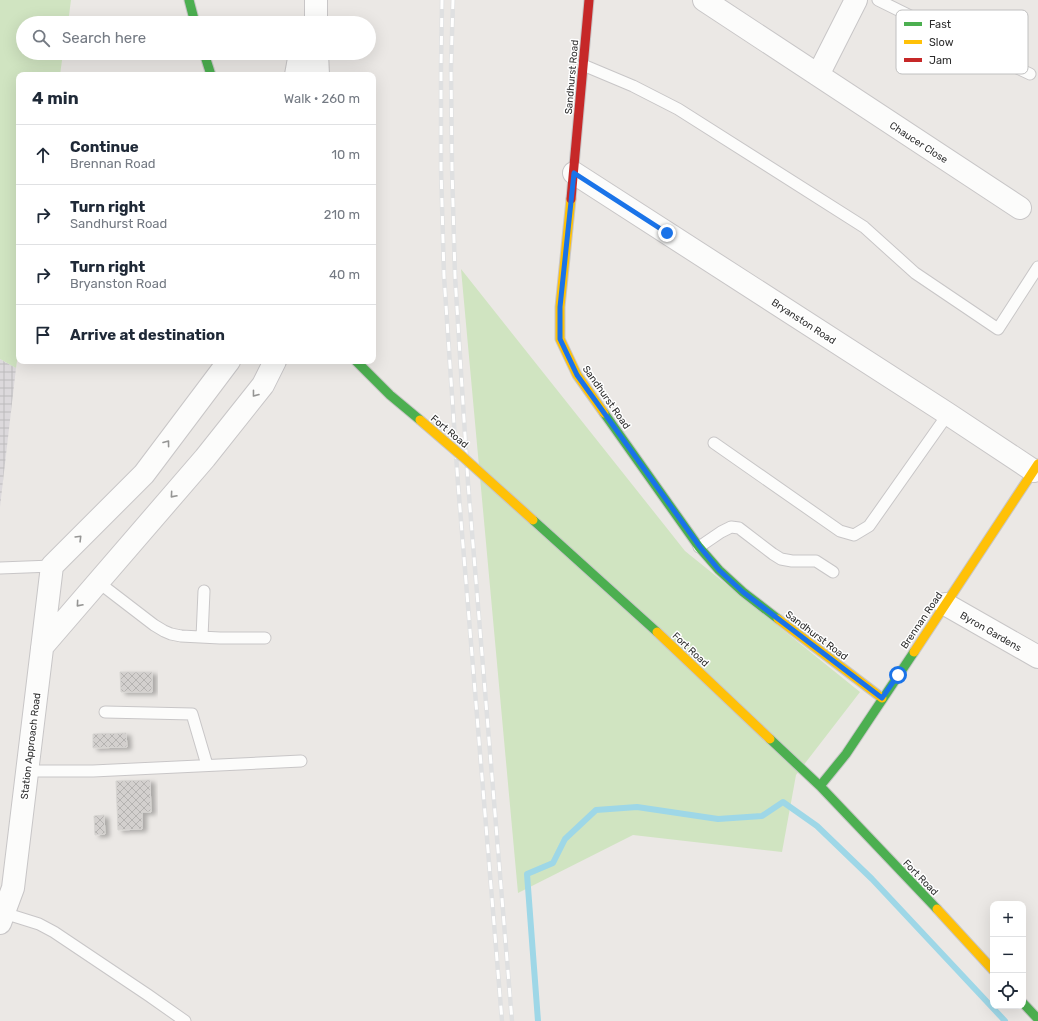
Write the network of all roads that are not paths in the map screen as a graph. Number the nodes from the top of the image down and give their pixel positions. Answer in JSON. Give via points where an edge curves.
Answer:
{"nodes":[{"id":1,"x":189,"y":0,"type":"edge"},
{"id":2,"x":589,"y":0,"type":"edge"},
{"id":3,"x":704,"y":0,"type":"edge"},
{"id":4,"x":856,"y":0,"type":"edge"},
{"id":5,"x":878,"y":0,"type":"edge"},
{"id":6,"x":898,"y":10,"type":"edge"},
{"id":7,"x":194,"y":16,"type":"edge"},
{"id":8,"x":206,"y":60,"type":"edge"},
{"id":9,"x":299,"y":60,"type":"edge"},
{"id":10,"x":317,"y":60,"type":"edge"},
{"id":11,"x":583,"y":65,"type":"junction"},
{"id":12,"x":210,"y":72,"type":"edge"},
{"id":13,"x":297,"y":72,"type":"edge"},
{"id":14,"x":318,"y":72,"type":"edge"},
{"id":15,"x":818,"y":75,"type":"junction"},
{"id":16,"x":574,"y":173,"type":"junction"},
{"id":17,"x":1020,"y":208,"type":"dead end"},
{"id":18,"x":1038,"y":267,"type":"edge"},
{"id":19,"x":228,"y":364,"type":"edge"},
{"id":20,"x":274,"y":364,"type":"edge"},
{"id":21,"x":359,"y":364,"type":"edge"},
{"id":22,"x":948,"y":414,"type":"junction"},
{"id":23,"x":714,"y":443,"type":"dead end"},
{"id":24,"x":1036,"y":468,"type":"edge"},
{"id":25,"x":700,"y":547,"type":"junction"},
{"id":26,"x":52,"y":566,"type":"junction"},
{"id":27,"x":0,"y":568,"type":"edge"},
{"id":28,"x":833,"y":572,"type":"dead end"},
{"id":29,"x":98,"y":582,"type":"junction"},
{"id":30,"x":204,"y":591,"type":"dead end"},
{"id":31,"x":945,"y":604,"type":"junction"},
{"id":32,"x":202,"y":637,"type":"junction"},
{"id":33,"x":265,"y":638,"type":"dead end"},
{"id":34,"x":42,"y":647,"type":"junction"},
{"id":35,"x":1036,"y":653,"type":"edge"},
{"id":36,"x":882,"y":698,"type":"junction"},
{"id":37,"x":105,"y":712,"type":"dead end"},
{"id":38,"x":301,"y":760,"type":"dead end"},
{"id":39,"x":207,"y":765,"type":"junction"},
{"id":40,"x":27,"y":772,"type":"junction"},
{"id":41,"x":820,"y":786,"type":"junction"},
{"id":42,"x":2,"y":918,"type":"edge"},
{"id":43,"x":990,"y":967,"type":"edge"},
{"id":44,"x":1026,"y":1006,"type":"edge"},
{"id":45,"x":1038,"y":1019,"type":"edge"},
{"id":46,"x":185,"y":1021,"type":"edge"}],
"edges":[{"from":1,"to":7,"type":"street"},
{"from":2,"to":11,"type":"street","name":"Sandhurst Road"},
{"from":3,"to":15,"type":"street","name":"Chaucer Close"},
{"from":4,"to":15,"type":"street"},
{"from":5,"to":6,"type":"lane"},
{"from":8,"to":12,"type":"street"},
{"from":9,"to":13,"type":"street"},
{"from":10,"to":14,"type":"street"},
{"from":11,"to":16,"type":"street","name":"Sandhurst Road"},
{"from":11,"to":18,"type":"lane","via":[[678,108],[864,227],[915,273],[998,329]]},
{"from":15,"to":17,"type":"street","name":"Chaucer Close"},
{"from":16,"to":22,"type":"street","name":"Bryanston Road"},
{"from":16,"to":25,"type":"street","name":"Sandhurst Road","via":[[560,307],[560,339],[577,375]]},
{"from":26,"to":19,"type":"street","one_way":true,"via":[[144,474]]},
{"from":20,"to":29,"type":"street","one_way":true,"via":[[263,385],[205,458]]},
{"from":21,"to":41,"type":"street","name":"Fort Road","bridge":true,"via":[[390,395],[638,614]]},
{"from":22,"to":23,"type":"lane","via":[[869,526],[854,535],[840,531]]},
{"from":22,"to":24,"type":"street","name":"Bryanston Road"},
{"from":24,"to":31,"type":"street","name":"Brennan Road"},
{"from":25,"to":28,"type":"lane","via":[[731,527],[739,528],[781,559],[816,561]]},
{"from":25,"to":36,"type":"street","name":"Sandhurst Road","via":[[719,570],[743,592]]},
{"from":26,"to":27,"type":"lane"},
{"from":26,"to":34,"type":"street","name":"Station Approach Road"},
{"from":29,"to":32,"type":"lane","via":[[164,632]]},
{"from":29,"to":34,"type":"street","one_way":true},
{"from":30,"to":32,"type":"lane"},
{"from":31,"to":35,"type":"street","name":"Byron Gardens"},
{"from":31,"to":36,"type":"street","name":"Brennan Road"},
{"from":32,"to":33,"type":"lane"},
{"from":34,"to":40,"type":"street","name":"Station Approach Road"},
{"from":36,"to":41,"type":"street","name":"Brennan Road","via":[[842,760]]},
{"from":37,"to":39,"type":"lane","via":[[192,714]]},
{"from":38,"to":39,"type":"lane"},
{"from":39,"to":40,"type":"lane"},
{"from":40,"to":42,"type":"street","name":"Station Approach Road","via":[[14,888]]},
{"from":41,"to":43,"type":"street","name":"Fort Road"},
{"from":42,"to":46,"type":"lane","via":[[33,922],[51,930]]},
{"from":44,"to":45,"type":"street"}]}
